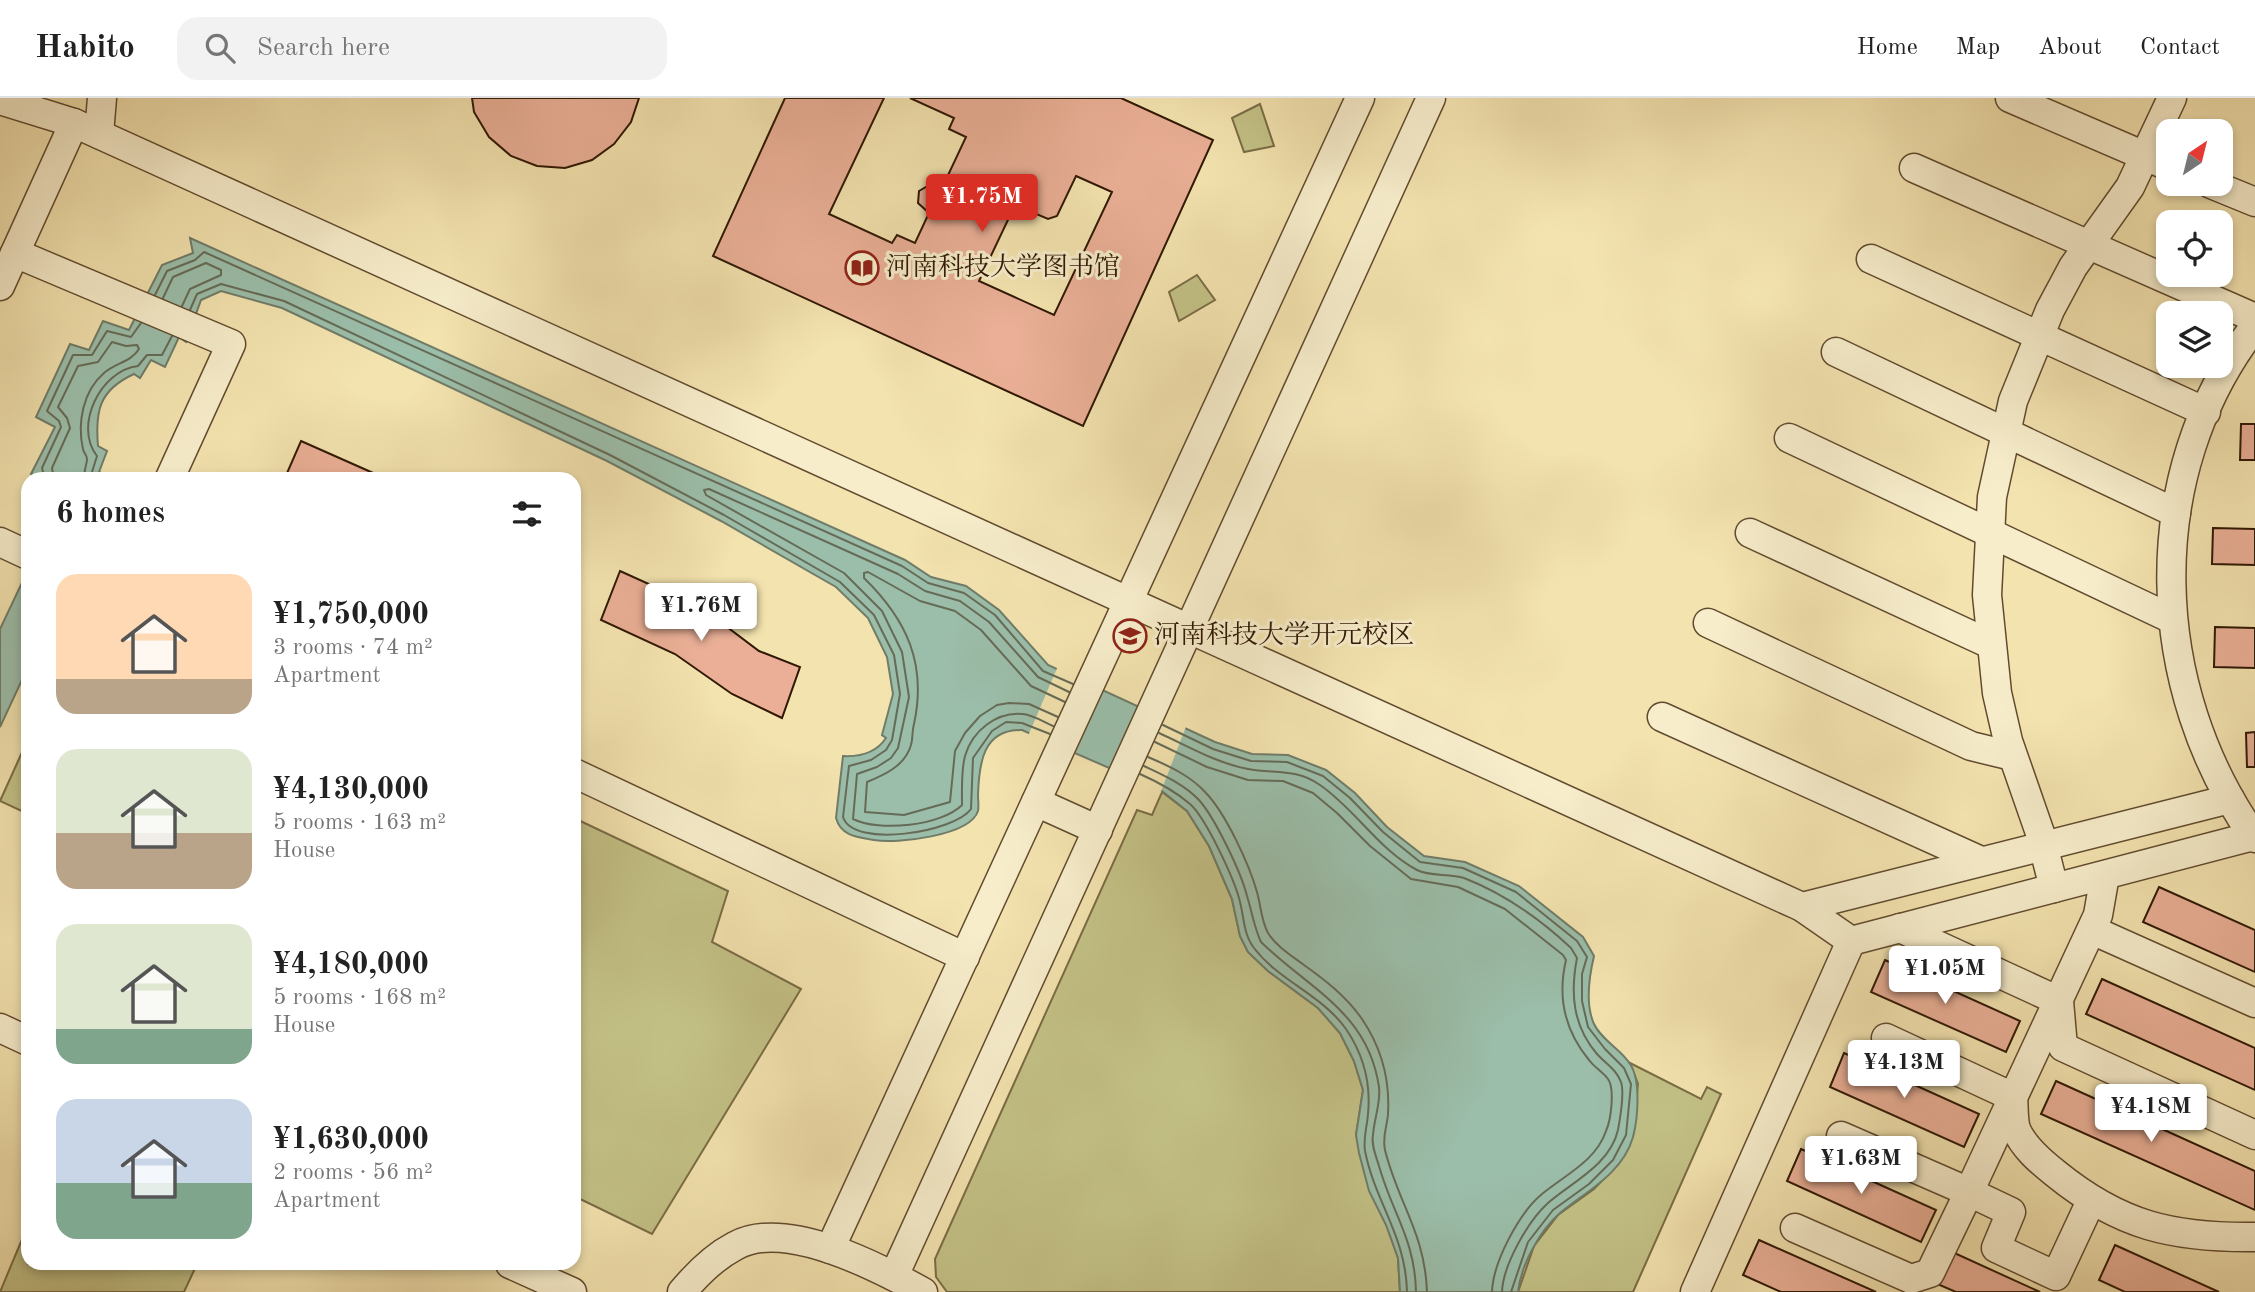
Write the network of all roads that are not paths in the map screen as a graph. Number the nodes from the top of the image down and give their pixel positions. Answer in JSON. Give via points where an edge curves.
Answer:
{"nodes":[{"id":1,"x":102,"y":98,"type":"edge"},
{"id":2,"x":1360,"y":98,"type":"edge"},
{"id":3,"x":1431,"y":98,"type":"edge"},
{"id":4,"x":2010,"y":98,"type":"edge"},
{"id":5,"x":2172,"y":98,"type":"edge"},
{"id":6,"x":0,"y":100,"type":"edge"},
{"id":7,"x":33,"y":104,"type":"edge"},
{"id":8,"x":2167,"y":119,"type":"edge"},
{"id":9,"x":87,"y":129,"type":"junction"},
{"id":10,"x":2156,"y":161,"type":"edge"},
{"id":11,"x":2156,"y":162,"type":"edge"},
{"id":12,"x":1914,"y":168,"type":"dead end"},
{"id":13,"x":2233,"y":193,"type":"edge"},
{"id":14,"x":2255,"y":202,"type":"edge"},
{"id":15,"x":2088,"y":245,"type":"junction"},
{"id":16,"x":15,"y":253,"type":"junction"},
{"id":17,"x":1871,"y":259,"type":"dead end"},
{"id":18,"x":0,"y":285,"type":"edge"},
{"id":19,"x":2255,"y":318,"type":"edge"},
{"id":20,"x":2255,"y":326,"type":"edge"},
{"id":21,"x":2039,"y":335,"type":"junction"},
{"id":22,"x":1836,"y":352,"type":"dead end"},
{"id":23,"x":2206,"y":412,"type":"junction"},
{"id":24,"x":2006,"y":432,"type":"junction"},
{"id":25,"x":1789,"y":438,"type":"dead end"},
{"id":26,"x":173,"y":472,"type":"edge"},
{"id":27,"x":2176,"y":513,"type":"junction"},
{"id":28,"x":1750,"y":533,"type":"dead end"},
{"id":29,"x":1989,"y":533,"type":"junction"},
{"id":30,"x":0,"y":542,"type":"edge"},
{"id":31,"x":21,"y":552,"type":"edge"},
{"id":32,"x":1129,"y":601,"type":"junction"},
{"id":33,"x":2172,"y":619,"type":"junction"},
{"id":34,"x":1708,"y":623,"type":"dead end"},
{"id":35,"x":1189,"y":628,"type":"junction"},
{"id":36,"x":1990,"y":644,"type":"junction"},
{"id":37,"x":1662,"y":717,"type":"dead end"},
{"id":38,"x":2012,"y":756,"type":"junction"},
{"id":39,"x":581,"y":776,"type":"edge"},
{"id":40,"x":2230,"y":800,"type":"junction"},
{"id":41,"x":1036,"y":802,"type":"junction"},
{"id":42,"x":1098,"y":830,"type":"junction"},
{"id":43,"x":2254,"y":837,"type":"edge"},
{"id":44,"x":2044,"y":845,"type":"junction"},
{"id":45,"x":1981,"y":861,"type":"junction"},
{"id":46,"x":2105,"y":875,"type":"junction"},
{"id":47,"x":2054,"y":888,"type":"junction"},
{"id":48,"x":1802,"y":907,"type":"junction"},
{"id":49,"x":1900,"y":929,"type":"junction"},
{"id":50,"x":2092,"y":930,"type":"junction"},
{"id":51,"x":1851,"y":941,"type":"junction"},
{"id":52,"x":965,"y":957,"type":"junction"},
{"id":53,"x":2059,"y":1000,"type":"junction"},
{"id":54,"x":2255,"y":1003,"type":"edge"},
{"id":55,"x":0,"y":1028,"type":"edge"},
{"id":56,"x":21,"y":1038,"type":"edge"},
{"id":57,"x":1886,"y":1038,"type":"dead end"},
{"id":58,"x":2013,"y":1097,"type":"junction"},
{"id":59,"x":2255,"y":1135,"type":"edge"},
{"id":60,"x":1841,"y":1136,"type":"dead end"},
{"id":61,"x":1969,"y":1192,"type":"junction"},
{"id":62,"x":2091,"y":1200,"type":"junction"},
{"id":63,"x":1795,"y":1228,"type":"dead end"},
{"id":64,"x":2255,"y":1237,"type":"edge"},
{"id":65,"x":830,"y":1249,"type":"junction"},
{"id":66,"x":523,"y":1270,"type":"edge"},
{"id":67,"x":894,"y":1276,"type":"junction"},
{"id":68,"x":572,"y":1292,"type":"edge"},
{"id":69,"x":682,"y":1292,"type":"edge"},
{"id":70,"x":923,"y":1292,"type":"edge"},
{"id":71,"x":1695,"y":1292,"type":"edge"}],
"edges":[{"from":1,"to":9,"type":"lane"},
{"from":2,"to":32,"type":"lane"},
{"from":3,"to":35,"type":"lane"},
{"from":4,"to":10,"type":"lane"},
{"from":5,"to":8,"type":"lane"},
{"from":6,"to":7,"type":"lane"},
{"from":7,"to":9,"type":"lane"},
{"from":9,"to":16,"type":"lane"},
{"from":9,"to":32,"type":"lane"},
{"from":11,"to":15,"type":"lane","via":[[2130,187]]},
{"from":12,"to":15,"type":"lane"},
{"from":13,"to":14,"type":"lane"},
{"from":15,"to":19,"type":"lane"},
{"from":15,"to":21,"type":"lane"},
{"from":16,"to":18,"type":"lane"},
{"from":16,"to":26,"type":"lane","via":[[231,344]]},
{"from":17,"to":21,"type":"lane"},
{"from":20,"to":23,"type":"lane","via":[[2231,361]]},
{"from":21,"to":23,"type":"lane"},
{"from":21,"to":24,"type":"lane"},
{"from":22,"to":24,"type":"lane"},
{"from":23,"to":27,"type":"lane","via":[[2189,456]]},
{"from":24,"to":27,"type":"lane"},
{"from":24,"to":29,"type":"lane"},
{"from":25,"to":29,"type":"lane"},
{"from":27,"to":33,"type":"lane"},
{"from":28,"to":36,"type":"lane"},
{"from":29,"to":33,"type":"lane"},
{"from":29,"to":36,"type":"lane"},
{"from":30,"to":31,"type":"lane"},
{"from":32,"to":35,"type":"lane"},
{"from":32,"to":41,"type":"lane"},
{"from":33,"to":40,"type":"lane","via":[[2196,727]]},
{"from":34,"to":38,"type":"lane","via":[[1971,746]]},
{"from":35,"to":42,"type":"lane"},
{"from":35,"to":48,"type":"lane"},
{"from":36,"to":38,"type":"lane"},
{"from":37,"to":45,"type":"lane"},
{"from":38,"to":44,"type":"lane"},
{"from":39,"to":52,"type":"lane"},
{"from":40,"to":43,"type":"lane"},
{"from":40,"to":44,"type":"lane"},
{"from":41,"to":42,"type":"lane"},
{"from":41,"to":52,"type":"lane"},
{"from":42,"to":67,"type":"lane"},
{"from":43,"to":46,"type":"lane"},
{"from":44,"to":45,"type":"lane"},
{"from":44,"to":47,"type":"lane"},
{"from":45,"to":48,"type":"lane"},
{"from":46,"to":47,"type":"lane"},
{"from":46,"to":50,"type":"lane"},
{"from":47,"to":49,"type":"lane"},
{"from":48,"to":51,"type":"lane"},
{"from":49,"to":51,"type":"lane"},
{"from":49,"to":53,"type":"lane"},
{"from":50,"to":53,"type":"lane"},
{"from":50,"to":54,"type":"lane"},
{"from":51,"to":71,"type":"lane"},
{"from":52,"to":65,"type":"lane"},
{"from":53,"to":58,"type":"lane"},
{"from":53,"to":59,"type":"lane","via":[[2063,1047]]},
{"from":55,"to":56,"type":"lane"},
{"from":57,"to":58,"type":"lane"},
{"from":58,"to":61,"type":"lane"},
{"from":58,"to":62,"type":"lane","via":[[2016,1129],[2027,1147]]},
{"from":60,"to":61,"type":"lane"},
{"from":61,"to":62,"type":"lane","via":[[2011,1212],[1996,1248],[2056,1276]]},
{"from":61,"to":63,"type":"lane","via":[[1930,1273],[1911,1279]]},
{"from":62,"to":64,"type":"lane","via":[[2160,1230]]},
{"from":65,"to":67,"type":"lane"},
{"from":65,"to":69,"type":"lane","via":[[764,1237],[737,1244],[712,1261]]},
{"from":66,"to":68,"type":"lane"},
{"from":67,"to":70,"type":"lane"}]}
